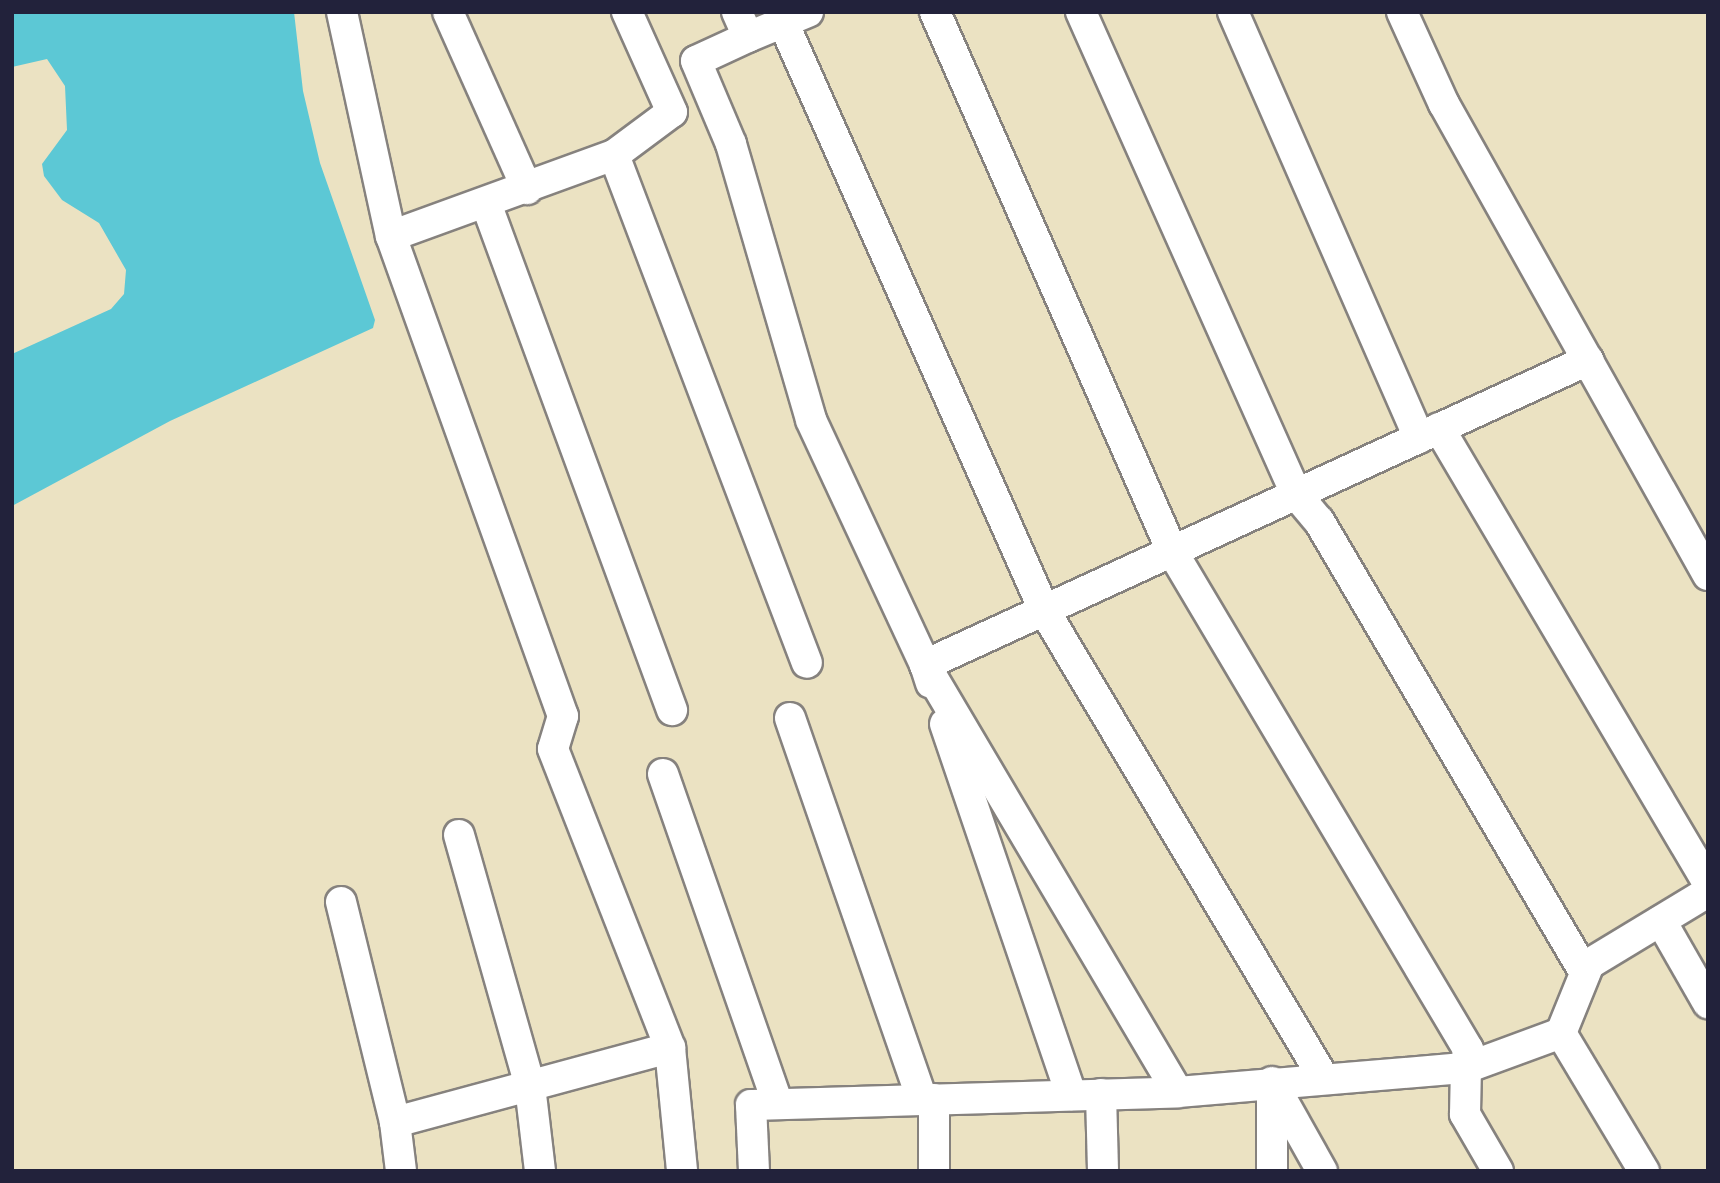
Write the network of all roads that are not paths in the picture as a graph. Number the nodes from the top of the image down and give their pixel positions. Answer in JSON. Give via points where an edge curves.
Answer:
{"nodes":[{"id":1,"x":342,"y":12,"type":"edge"},
{"id":2,"x":448,"y":12,"type":"edge"},
{"id":3,"x":626,"y":12,"type":"edge"},
{"id":4,"x":936,"y":12,"type":"edge"},
{"id":5,"x":1081,"y":12,"type":"edge"},
{"id":6,"x":1233,"y":12,"type":"edge"},
{"id":7,"x":1402,"y":12,"type":"edge"},
{"id":8,"x":795,"y":17,"type":"edge"},
{"id":9,"x":743,"y":24,"type":"edge"},
{"id":10,"x":614,"y":155,"type":"junction"},
{"id":11,"x":527,"y":188,"type":"junction"},
{"id":12,"x":487,"y":206,"type":"junction"},
{"id":13,"x":391,"y":236,"type":"junction"},
{"id":14,"x":1588,"y":360,"type":"junction"},
{"id":15,"x":1429,"y":433,"type":"junction"},
{"id":16,"x":1296,"y":494,"type":"junction"},
{"id":17,"x":1172,"y":551,"type":"junction"},
{"id":18,"x":1708,"y":575,"type":"edge"},
{"id":19,"x":1044,"y":610,"type":"junction"},
{"id":20,"x":807,"y":663,"type":"dead end"},
{"id":21,"x":925,"y":665,"type":"junction"},
{"id":22,"x":672,"y":710,"type":"dead end"},
{"id":23,"x":790,"y":718,"type":"dead end"},
{"id":24,"x":663,"y":774,"type":"dead end"},
{"id":25,"x":459,"y":835,"type":"dead end"},
{"id":26,"x":1708,"y":883,"type":"edge"},
{"id":27,"x":1708,"y":892,"type":"edge"},
{"id":28,"x":341,"y":902,"type":"dead end"},
{"id":29,"x":1661,"y":921,"type":"junction"},
{"id":30,"x":1585,"y":973,"type":"junction"},
{"id":31,"x":1708,"y":1003,"type":"edge"},
{"id":32,"x":1561,"y":1034,"type":"junction"},
{"id":33,"x":670,"y":1048,"type":"junction"},
{"id":34,"x":1466,"y":1068,"type":"junction"},
{"id":35,"x":1323,"y":1077,"type":"junction"},
{"id":36,"x":1272,"y":1082,"type":"junction"},
{"id":37,"x":530,"y":1086,"type":"junction"},
{"id":38,"x":1178,"y":1092,"type":"junction"},
{"id":39,"x":1101,"y":1094,"type":"junction"},
{"id":40,"x":1071,"y":1095,"type":"junction"},
{"id":41,"x":928,"y":1099,"type":"junction"},
{"id":42,"x":778,"y":1104,"type":"junction"},
{"id":43,"x":395,"y":1122,"type":"junction"},
{"id":44,"x":401,"y":1171,"type":"edge"},
{"id":45,"x":540,"y":1171,"type":"edge"},
{"id":46,"x":682,"y":1171,"type":"edge"},
{"id":47,"x":754,"y":1171,"type":"edge"},
{"id":48,"x":934,"y":1171,"type":"edge"},
{"id":49,"x":1102,"y":1171,"type":"edge"},
{"id":50,"x":1272,"y":1171,"type":"edge"},
{"id":51,"x":1322,"y":1171,"type":"edge"},
{"id":52,"x":1498,"y":1171,"type":"edge"},
{"id":53,"x":1644,"y":1171,"type":"edge"}],
"edges":[{"from":1,"to":13,"type":"street"},
{"from":2,"to":11,"type":"street"},
{"from":3,"to":10,"type":"street","via":[[672,112]]},
{"from":4,"to":17,"type":"street"},
{"from":5,"to":16,"type":"street"},
{"from":6,"to":15,"type":"street"},
{"from":7,"to":14,"type":"street","via":[[1444,104]]},
{"from":8,"to":9,"type":"street"},
{"from":8,"to":19,"type":"street"},
{"from":9,"to":21,"type":"street","via":[[696,61],[731,144],[811,420]]},
{"from":10,"to":11,"type":"street"},
{"from":10,"to":20,"type":"street"},
{"from":11,"to":12,"type":"street"},
{"from":12,"to":13,"type":"street"},
{"from":12,"to":22,"type":"street"},
{"from":13,"to":33,"type":"street","via":[[563,716],[553,749]]},
{"from":14,"to":15,"type":"street"},
{"from":14,"to":18,"type":"street"},
{"from":15,"to":16,"type":"street"},
{"from":15,"to":26,"type":"street"},
{"from":16,"to":17,"type":"street"},
{"from":16,"to":30,"type":"street","via":[[1319,521]]},
{"from":17,"to":19,"type":"street"},
{"from":17,"to":34,"type":"street","via":[[1468,1049]]},
{"from":19,"to":21,"type":"street"},
{"from":19,"to":35,"type":"street"},
{"from":21,"to":38,"type":"street"},
{"from":21,"to":40,"type":"street"},
{"from":23,"to":41,"type":"street"},
{"from":24,"to":42,"type":"street"},
{"from":25,"to":37,"type":"street"},
{"from":27,"to":29,"type":"street"},
{"from":28,"to":43,"type":"street"},
{"from":29,"to":30,"type":"street","via":[[1589,964]]},
{"from":29,"to":31,"type":"street"},
{"from":30,"to":32,"type":"street"},
{"from":32,"to":34,"type":"street"},
{"from":32,"to":53,"type":"street"},
{"from":33,"to":37,"type":"street"},
{"from":33,"to":46,"type":"street"},
{"from":34,"to":35,"type":"street"},
{"from":34,"to":52,"type":"street","via":[[1465,1114]]},
{"from":35,"to":36,"type":"street"},
{"from":36,"to":38,"type":"street"},
{"from":36,"to":50,"type":"street"},
{"from":36,"to":51,"type":"street"},
{"from":37,"to":43,"type":"street"},
{"from":37,"to":45,"type":"street"},
{"from":38,"to":39,"type":"street"},
{"from":39,"to":40,"type":"street"},
{"from":39,"to":49,"type":"street"},
{"from":40,"to":41,"type":"street"},
{"from":41,"to":42,"type":"street"},
{"from":41,"to":48,"type":"street"},
{"from":42,"to":47,"type":"street","via":[[751,1105]]},
{"from":43,"to":44,"type":"street"}]}
